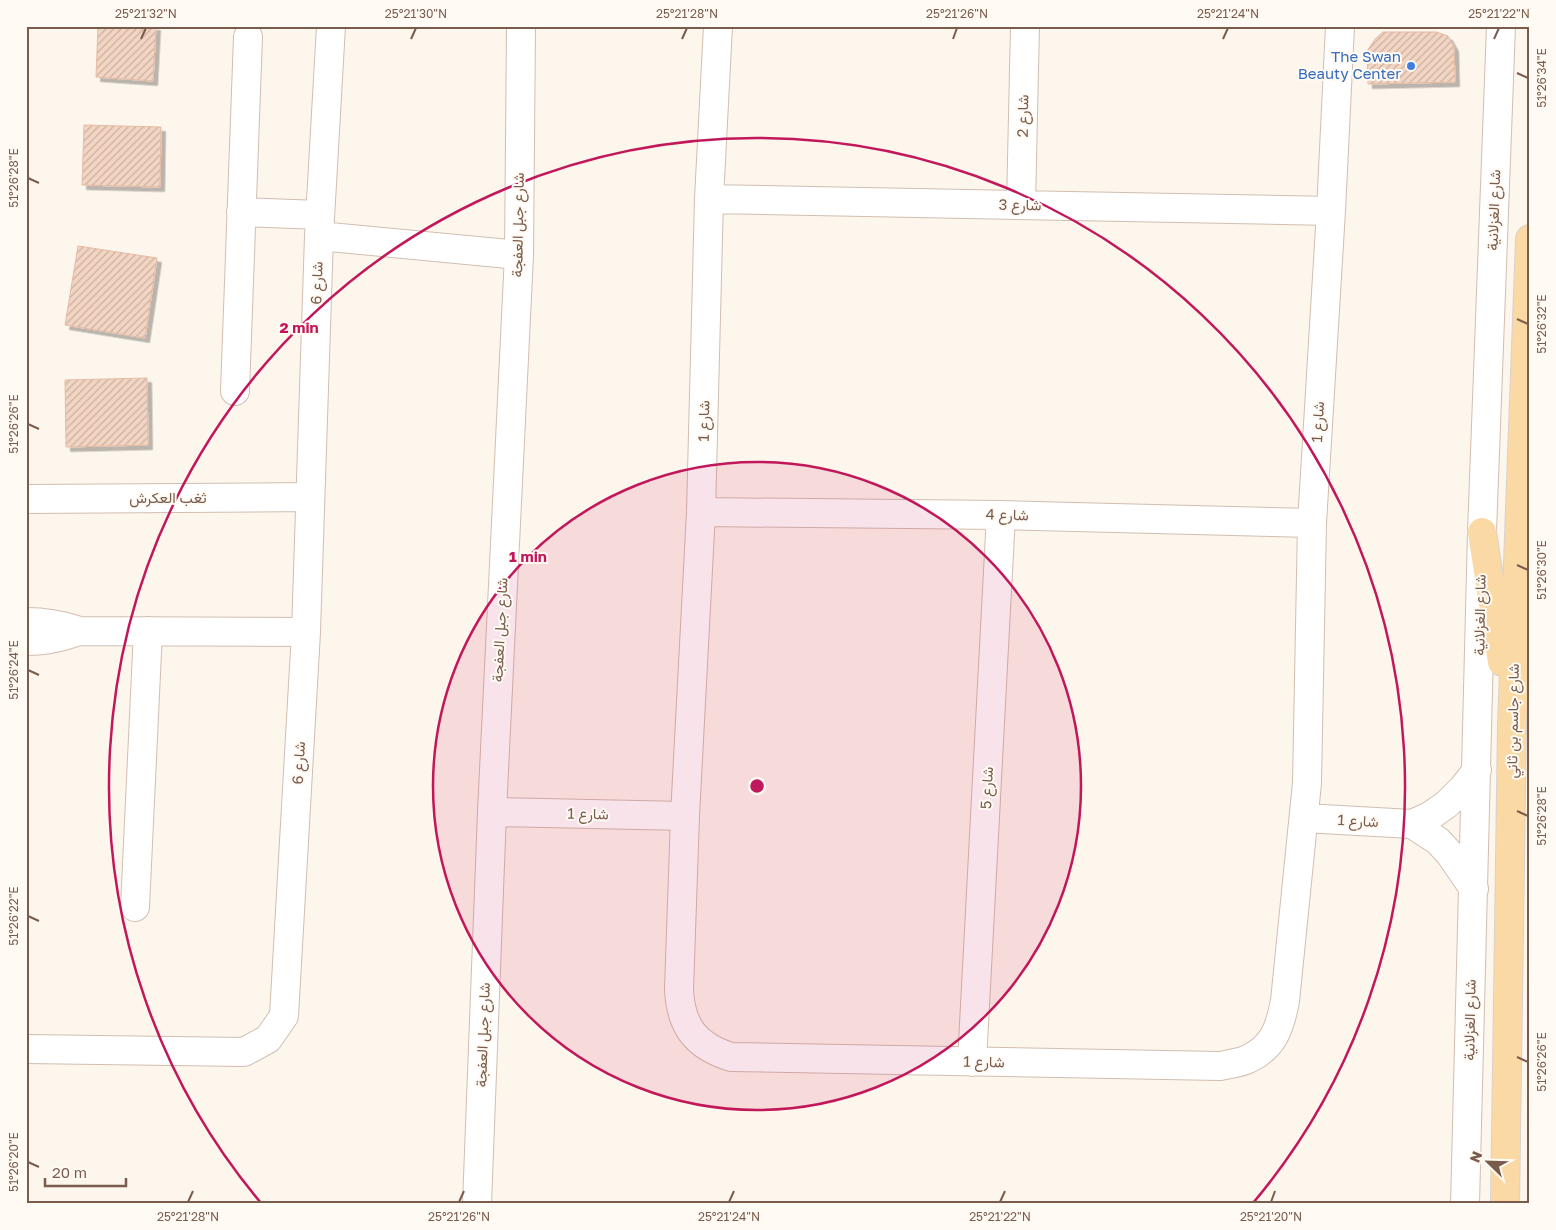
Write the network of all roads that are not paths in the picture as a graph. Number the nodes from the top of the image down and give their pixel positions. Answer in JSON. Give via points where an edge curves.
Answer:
{"nodes":[{"id":1,"x":331,"y":26,"type":"edge"},
{"id":2,"x":521,"y":26,"type":"edge"},
{"id":3,"x":718,"y":26,"type":"edge"},
{"id":4,"x":1025,"y":26,"type":"edge"},
{"id":5,"x":1340,"y":26,"type":"edge"},
{"id":6,"x":1500,"y":29,"type":"edge"},
{"id":7,"x":248,"y":37,"type":"dead end"},
{"id":8,"x":709,"y":199,"type":"junction"},
{"id":9,"x":1021,"y":205,"type":"junction"},
{"id":10,"x":1331,"y":211,"type":"junction"},
{"id":11,"x":242,"y":212,"type":"junction"},
{"id":12,"x":320,"y":226,"type":"junction"},
{"id":13,"x":1530,"y":239,"type":"edge"},
{"id":14,"x":518,"y":255,"type":"junction"},
{"id":15,"x":235,"y":392,"type":"dead end"},
{"id":16,"x":310,"y":497,"type":"junction"},
{"id":17,"x":26,"y":499,"type":"edge"},
{"id":18,"x":702,"y":512,"type":"junction"},
{"id":19,"x":1001,"y":515,"type":"junction"},
{"id":20,"x":1312,"y":523,"type":"junction"},
{"id":21,"x":1482,"y":532,"type":"junction"},
{"id":22,"x":26,"y":622,"type":"edge"},
{"id":23,"x":80,"y":631,"type":"junction"},
{"id":24,"x":148,"y":631,"type":"junction"},
{"id":25,"x":306,"y":632,"type":"junction"},
{"id":26,"x":26,"y":641,"type":"edge"},
{"id":27,"x":1512,"y":725,"type":"junction"},
{"id":28,"x":1477,"y":770,"type":"junction"},
{"id":29,"x":492,"y":812,"type":"junction"},
{"id":30,"x":685,"y":816,"type":"junction"},
{"id":31,"x":1304,"y":818,"type":"junction"},
{"id":32,"x":1412,"y":824,"type":"junction"},
{"id":33,"x":1474,"y":889,"type":"junction"},
{"id":34,"x":136,"y":907,"type":"dead end"},
{"id":35,"x":26,"y":1050,"type":"edge"},
{"id":36,"x":972,"y":1062,"type":"junction"},
{"id":37,"x":477,"y":1204,"type":"edge"},
{"id":38,"x":1466,"y":1204,"type":"edge"},
{"id":39,"x":1505,"y":1204,"type":"edge"}],
"edges":[{"from":1,"to":12,"type":"street","name":"شارع 6"},
{"from":2,"to":14,"type":"street","name":"شارع جبل العفجة"},
{"from":3,"to":8,"type":"street","name":"شارع 1"},
{"from":4,"to":9,"type":"street","name":"شارع 2"},
{"from":5,"to":10,"type":"street","name":"شارع 1"},
{"from":6,"to":21,"type":"street","name":"شارع الغزلانية"},
{"from":7,"to":11,"type":"street"},
{"from":8,"to":9,"type":"street","name":"شارع 3"},
{"from":8,"to":18,"type":"street","name":"شارع 1"},
{"from":9,"to":10,"type":"street","name":"شارع 3"},
{"from":10,"to":20,"type":"street","name":"شارع 1"},
{"from":11,"to":12,"type":"street"},
{"from":11,"to":15,"type":"street"},
{"from":12,"to":14,"type":"street"},
{"from":12,"to":16,"type":"street","name":"شارع 6"},
{"from":13,"to":27,"type":"main road","name":"شارع جاسم بن ثاني"},
{"from":14,"to":29,"type":"street","name":"شارع جبل العفجة"},
{"from":16,"to":17,"type":"street","name":"ثغب العكرش"},
{"from":16,"to":25,"type":"street","name":"شارع 6"},
{"from":18,"to":19,"type":"street","name":"شارع 4"},
{"from":18,"to":30,"type":"street","name":"شارع 1"},
{"from":19,"to":20,"type":"street","name":"شارع 4"},
{"from":19,"to":36,"type":"street","name":"شارع 5"},
{"from":20,"to":31,"type":"street","name":"شارع 1"},
{"from":21,"to":27,"type":"main road"},
{"from":21,"to":28,"type":"street","name":"شارع الغزلانية"},
{"from":22,"to":23,"type":"street","via":[[60,625]]},
{"from":23,"to":24,"type":"street"},
{"from":23,"to":26,"type":"street","via":[[47,640]]},
{"from":24,"to":25,"type":"street"},
{"from":24,"to":34,"type":"street"},
{"from":25,"to":35,"type":"street","name":"شارع 6","via":[[287,988],[284,1016],[279,1024],[268,1040],[244,1052]]},
{"from":27,"to":39,"type":"main road","name":"شارع جاسم بن ثاني"},
{"from":28,"to":32,"type":"street","name":"شارع 1","via":[[1447,804]]},
{"from":28,"to":33,"type":"street","name":"شارع الغزلانية"},
{"from":29,"to":30,"type":"street","name":"شارع 1"},
{"from":29,"to":37,"type":"street","name":"شارع جبل العفجة"},
{"from":30,"to":36,"type":"street","name":"شارع 1","via":[[679,998],[684,1020],[703,1044],[731,1057]]},
{"from":31,"to":32,"type":"street","name":"شارع 1"},
{"from":31,"to":36,"type":"street","name":"شارع 1","via":[[1285,1001],[1280,1027],[1266,1047],[1247,1060],[1220,1066]]},
{"from":32,"to":33,"type":"street","name":"شارع 1","via":[[1438,841]]},
{"from":33,"to":38,"type":"street","name":"شارع الغزلانية"}]}
